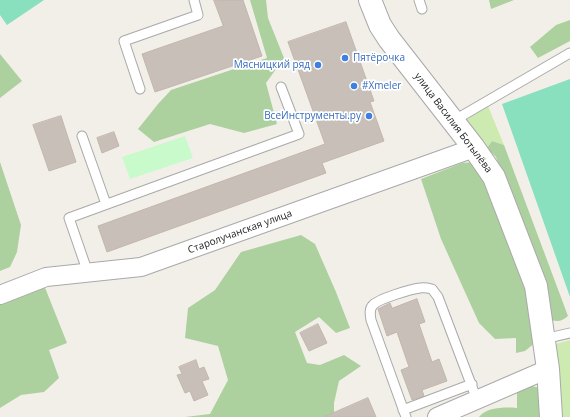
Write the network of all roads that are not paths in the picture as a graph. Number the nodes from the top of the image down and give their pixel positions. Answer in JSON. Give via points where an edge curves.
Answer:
{"nodes":[{"id":1,"x":194,"y":0,"type":"edge"},
{"id":2,"x":370,"y":0,"type":"edge"},
{"id":3,"x":570,"y":54,"type":"edge"},
{"id":4,"x":281,"y":87,"type":"dead end"},
{"id":5,"x":140,"y":89,"type":"dead end"},
{"id":6,"x":453,"y":121,"type":"junction"},
{"id":7,"x":82,"y":136,"type":"dead end"},
{"id":8,"x":474,"y":148,"type":"junction"},
{"id":9,"x":106,"y":204,"type":"junction"},
{"id":10,"x":88,"y":273,"type":"junction"},
{"id":11,"x":0,"y":295,"type":"edge"},
{"id":12,"x":570,"y":333,"type":"edge"},
{"id":13,"x":544,"y":339,"type":"junction"},
{"id":14,"x":548,"y":369,"type":"junction"},
{"id":15,"x":474,"y":392,"type":"junction"},
{"id":16,"x":404,"y":414,"type":"edge"},
{"id":17,"x":437,"y":417,"type":"edge"},
{"id":18,"x":551,"y":417,"type":"edge"}],
"edges":[{"from":1,"to":5,"type":"lane","via":[[198,15],[124,41]]},
{"from":2,"to":6,"type":"street","name":"улица Василия Ботылёва","via":[[389,39]]},
{"from":3,"to":6,"type":"lane"},
{"from":4,"to":9,"type":"lane","via":[[299,134]]},
{"from":6,"to":8,"type":"street","name":"улица Василия Ботылёва"},
{"from":7,"to":9,"type":"lane"},
{"from":8,"to":10,"type":"street","name":"Старолучанская улица","via":[[141,267]]},
{"from":8,"to":13,"type":"street","name":"улица Василия Ботылёва","via":[[494,177],[536,286]]},
{"from":9,"to":10,"type":"lane","via":[[69,218]]},
{"from":10,"to":11,"type":"street","name":"Старолучанская улица","via":[[46,277]]},
{"from":12,"to":13,"type":"lane"},
{"from":13,"to":14,"type":"street","name":"улица Василия Ботылёва"},
{"from":14,"to":15,"type":"street"},
{"from":14,"to":18,"type":"street","name":"улица Василия Ботылёва"},
{"from":15,"to":16,"type":"lane"},
{"from":15,"to":16,"type":"lane","via":[[438,297],[432,289],[414,289],[381,300],[373,304],[370,311]]},
{"from":15,"to":17,"type":"street"}]}
